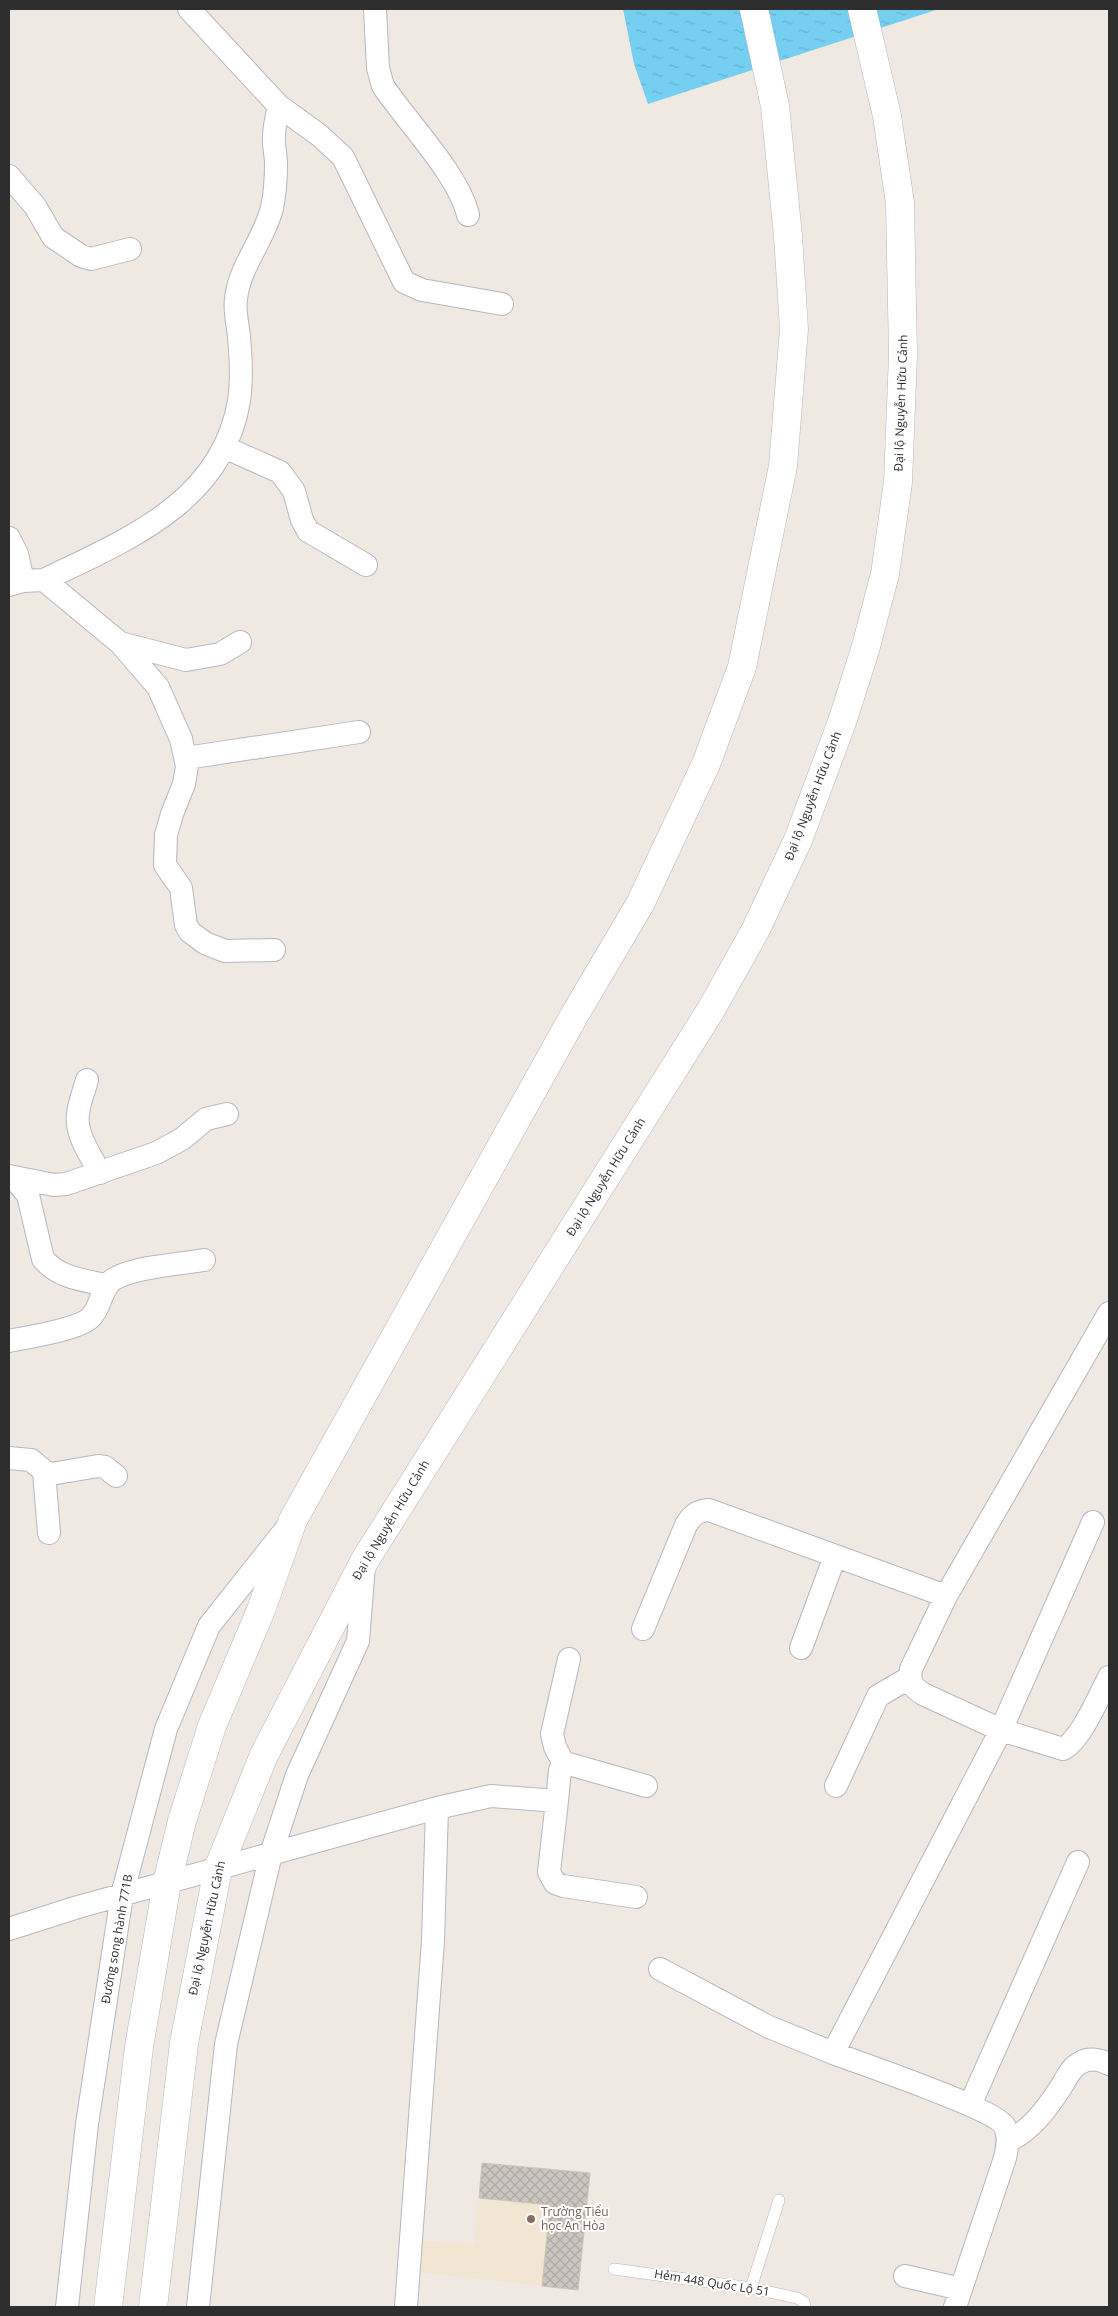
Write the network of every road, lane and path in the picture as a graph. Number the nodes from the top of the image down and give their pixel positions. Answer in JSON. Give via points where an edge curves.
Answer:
{"nodes":[{"id":1,"x":190,"y":9,"type":"edge"},
{"id":2,"x":375,"y":9,"type":"edge"},
{"id":3,"x":754,"y":9,"type":"edge"},
{"id":4,"x":862,"y":9,"type":"edge"},
{"id":5,"x":279,"y":106,"type":"junction"},
{"id":6,"x":9,"y":176,"type":"edge"},
{"id":7,"x":468,"y":216,"type":"dead end"},
{"id":8,"x":130,"y":249,"type":"dead end"},
{"id":9,"x":502,"y":304,"type":"dead end"},
{"id":10,"x":224,"y":448,"type":"junction"},
{"id":11,"x":9,"y":538,"type":"edge"},
{"id":12,"x":366,"y":565,"type":"dead end"},
{"id":13,"x":25,"y":582,"type":"edge"},
{"id":14,"x":240,"y":642,"type":"dead end"},
{"id":15,"x":120,"y":644,"type":"junction"},
{"id":16,"x":359,"y":732,"type":"dead end"},
{"id":17,"x":186,"y":758,"type":"junction"},
{"id":18,"x":274,"y":950,"type":"dead end"},
{"id":19,"x":87,"y":1080,"type":"dead end"},
{"id":20,"x":227,"y":1114,"type":"dead end"},
{"id":21,"x":100,"y":1173,"type":"junction"},
{"id":22,"x":11,"y":1176,"type":"edge"},
{"id":23,"x":204,"y":1260,"type":"dead end"},
{"id":24,"x":106,"y":1285,"type":"junction"},
{"id":25,"x":1109,"y":1314,"type":"edge"},
{"id":26,"x":9,"y":1341,"type":"edge"},
{"id":27,"x":9,"y":1458,"type":"edge"},
{"id":28,"x":44,"y":1471,"type":"junction"},
{"id":29,"x":116,"y":1476,"type":"dead end"},
{"id":30,"x":293,"y":1520,"type":"junction"},
{"id":31,"x":1093,"y":1522,"type":"dead end"},
{"id":32,"x":49,"y":1533,"type":"dead end"},
{"id":33,"x":835,"y":1556,"type":"junction"},
{"id":34,"x":365,"y":1560,"type":"junction"},
{"id":35,"x":946,"y":1596,"type":"junction"},
{"id":36,"x":643,"y":1629,"type":"dead end"},
{"id":37,"x":801,"y":1648,"type":"dead end"},
{"id":38,"x":569,"y":1659,"type":"dead end"},
{"id":39,"x":1109,"y":1677,"type":"edge"},
{"id":40,"x":909,"y":1678,"type":"junction"},
{"id":41,"x":1001,"y":1730,"type":"junction"},
{"id":42,"x":565,"y":1766,"type":"junction"},
{"id":43,"x":646,"y":1786,"type":"dead end"},
{"id":44,"x":836,"y":1786,"type":"dead end"},
{"id":45,"x":557,"y":1801,"type":"junction"},
{"id":46,"x":437,"y":1808,"type":"junction"},
{"id":47,"x":271,"y":1854,"type":"junction"},
{"id":48,"x":1078,"y":1862,"type":"dead end"},
{"id":49,"x":218,"y":1869,"type":"junction"},
{"id":50,"x":167,"y":1883,"type":"junction"},
{"id":51,"x":122,"y":1895,"type":"junction"},
{"id":52,"x":636,"y":1897,"type":"dead end"},
{"id":53,"x":9,"y":1929,"type":"edge"},
{"id":54,"x":660,"y":1969,"type":"dead end"},
{"id":55,"x":833,"y":2052,"type":"junction"},
{"id":56,"x":1109,"y":2064,"type":"edge"},
{"id":57,"x":970,"y":2105,"type":"junction"},
{"id":58,"x":1008,"y":2141,"type":"junction"},
{"id":59,"x":779,"y":2200,"type":"dead end"},
{"id":60,"x":614,"y":2268,"type":"dead end"},
{"id":61,"x":905,"y":2276,"type":"dead end"},
{"id":62,"x":751,"y":2288,"type":"junction"},
{"id":63,"x":958,"y":2298,"type":"edge"},
{"id":64,"x":67,"y":2307,"type":"edge"},
{"id":65,"x":108,"y":2307,"type":"edge"},
{"id":66,"x":153,"y":2307,"type":"edge"},
{"id":67,"x":201,"y":2307,"type":"edge"},
{"id":68,"x":406,"y":2307,"type":"edge"},
{"id":69,"x":805,"y":2307,"type":"edge"}],
"edges":[{"from":1,"to":5,"type":"street"},
{"from":2,"to":7,"type":"street","via":[[382,86],[452,180],[465,200]]},
{"from":3,"to":30,"type":"main road","via":[[775,106],[794,329],[783,466],[742,667],[706,764],[640,904],[575,1014]]},
{"from":4,"to":34,"type":"main road","name":"Đại lộ Nguyễn Hữu Cảnh","via":[[887,116],[900,203],[903,355],[898,482],[884,574],[862,659],[798,840],[756,929],[712,1008]]},
{"from":5,"to":9,"type":"street","via":[[343,157],[404,282],[422,290]]},
{"from":5,"to":10,"type":"street","via":[[274,137],[276,163],[272,206],[264,232],[239,281],[235,301],[242,360],[238,401]]},
{"from":6,"to":8,"type":"street","via":[[35,206],[52,237],[80,256],[91,259]]},
{"from":10,"to":12,"type":"street","via":[[280,472],[294,491],[308,531]]},
{"from":10,"to":13,"type":"street","via":[[203,482],[180,505],[135,535]]},
{"from":11,"to":13,"type":"street"},
{"from":13,"to":15,"type":"street"},
{"from":14,"to":15,"type":"street","via":[[220,654],[186,660]]},
{"from":15,"to":17,"type":"street","via":[[158,688]]},
{"from":16,"to":17,"type":"street"},
{"from":17,"to":18,"type":"street","via":[[184,784],[166,836],[165,865],[181,888],[186,925],[205,943],[225,951]]},
{"from":19,"to":21,"type":"street","via":[[78,1125]]},
{"from":20,"to":21,"type":"street","via":[[206,1119],[182,1139],[156,1153]]},
{"from":21,"to":22,"type":"street","via":[[54,1185]]},
{"from":22,"to":24,"type":"street","via":[[28,1195],[43,1259],[60,1273]]},
{"from":23,"to":24,"type":"street","via":[[147,1269],[116,1278]]},
{"from":24,"to":26,"type":"street","via":[[96,1310],[78,1325]]},
{"from":25,"to":35,"type":"street"},
{"from":27,"to":28,"type":"street","via":[[31,1460]]},
{"from":28,"to":29,"type":"street","via":[[51,1474],[98,1466]]},
{"from":28,"to":32,"type":"street"},
{"from":30,"to":50,"type":"main road","via":[[261,1610],[212,1726],[182,1821]]},
{"from":30,"to":51,"type":"street","name":"Đường song hành 771B","via":[[208,1626],[166,1729]]},
{"from":31,"to":41,"type":"street"},
{"from":33,"to":35,"type":"street"},
{"from":33,"to":36,"type":"street","via":[[708,1510],[700,1511],[686,1525]]},
{"from":33,"to":37,"type":"street"},
{"from":34,"to":47,"type":"street","via":[[358,1641],[297,1775]]},
{"from":34,"to":49,"type":"main road","name":"Đại lộ Nguyễn Hữu Cảnh","via":[[264,1755]]},
{"from":35,"to":40,"type":"street"},
{"from":38,"to":42,"type":"street","via":[[552,1734]]},
{"from":39,"to":41,"type":"street","via":[[1076,1736],[1063,1749]]},
{"from":40,"to":41,"type":"street","via":[[913,1688],[923,1694]]},
{"from":40,"to":44,"type":"street","via":[[878,1696]]},
{"from":41,"to":55,"type":"street"},
{"from":42,"to":43,"type":"street","via":[[569,1764]]},
{"from":42,"to":45,"type":"street","via":[[560,1770]]},
{"from":45,"to":46,"type":"street","via":[[491,1796]]},
{"from":45,"to":52,"type":"street","via":[[551,1877],[563,1886]]},
{"from":46,"to":47,"type":"street"},
{"from":46,"to":68,"type":"street","via":[[433,1941]]},
{"from":47,"to":49,"type":"street"},
{"from":47,"to":67,"type":"street","via":[[226,2044]]},
{"from":48,"to":57,"type":"street"},
{"from":49,"to":50,"type":"street"},
{"from":49,"to":66,"type":"main road","name":"Đại lộ Nguyễn Hữu Cảnh","via":[[184,2043]]},
{"from":50,"to":51,"type":"street"},
{"from":50,"to":65,"type":"main road","via":[[139,2047]]},
{"from":51,"to":53,"type":"street"},
{"from":51,"to":64,"type":"street","name":"Đường song hành 771B","via":[[88,2124]]},
{"from":54,"to":55,"type":"street","via":[[769,2027]]},
{"from":55,"to":57,"type":"street"},
{"from":56,"to":58,"type":"street","via":[[1090,2060],[1080,2062],[1070,2071],[1033,2124],[1022,2135]]},
{"from":57,"to":58,"type":"street","via":[[1005,2126]]},
{"from":58,"to":63,"type":"street"},
{"from":59,"to":62,"type":"lane"},
{"from":60,"to":62,"type":"lane","name":"Hẻm 448 Quốc Lộ 51"},
{"from":61,"to":63,"type":"street"},
{"from":62,"to":69,"type":"lane","name":"Hẻm 448 Quốc Lộ 51","via":[[797,2298],[804,2302]]}]}
